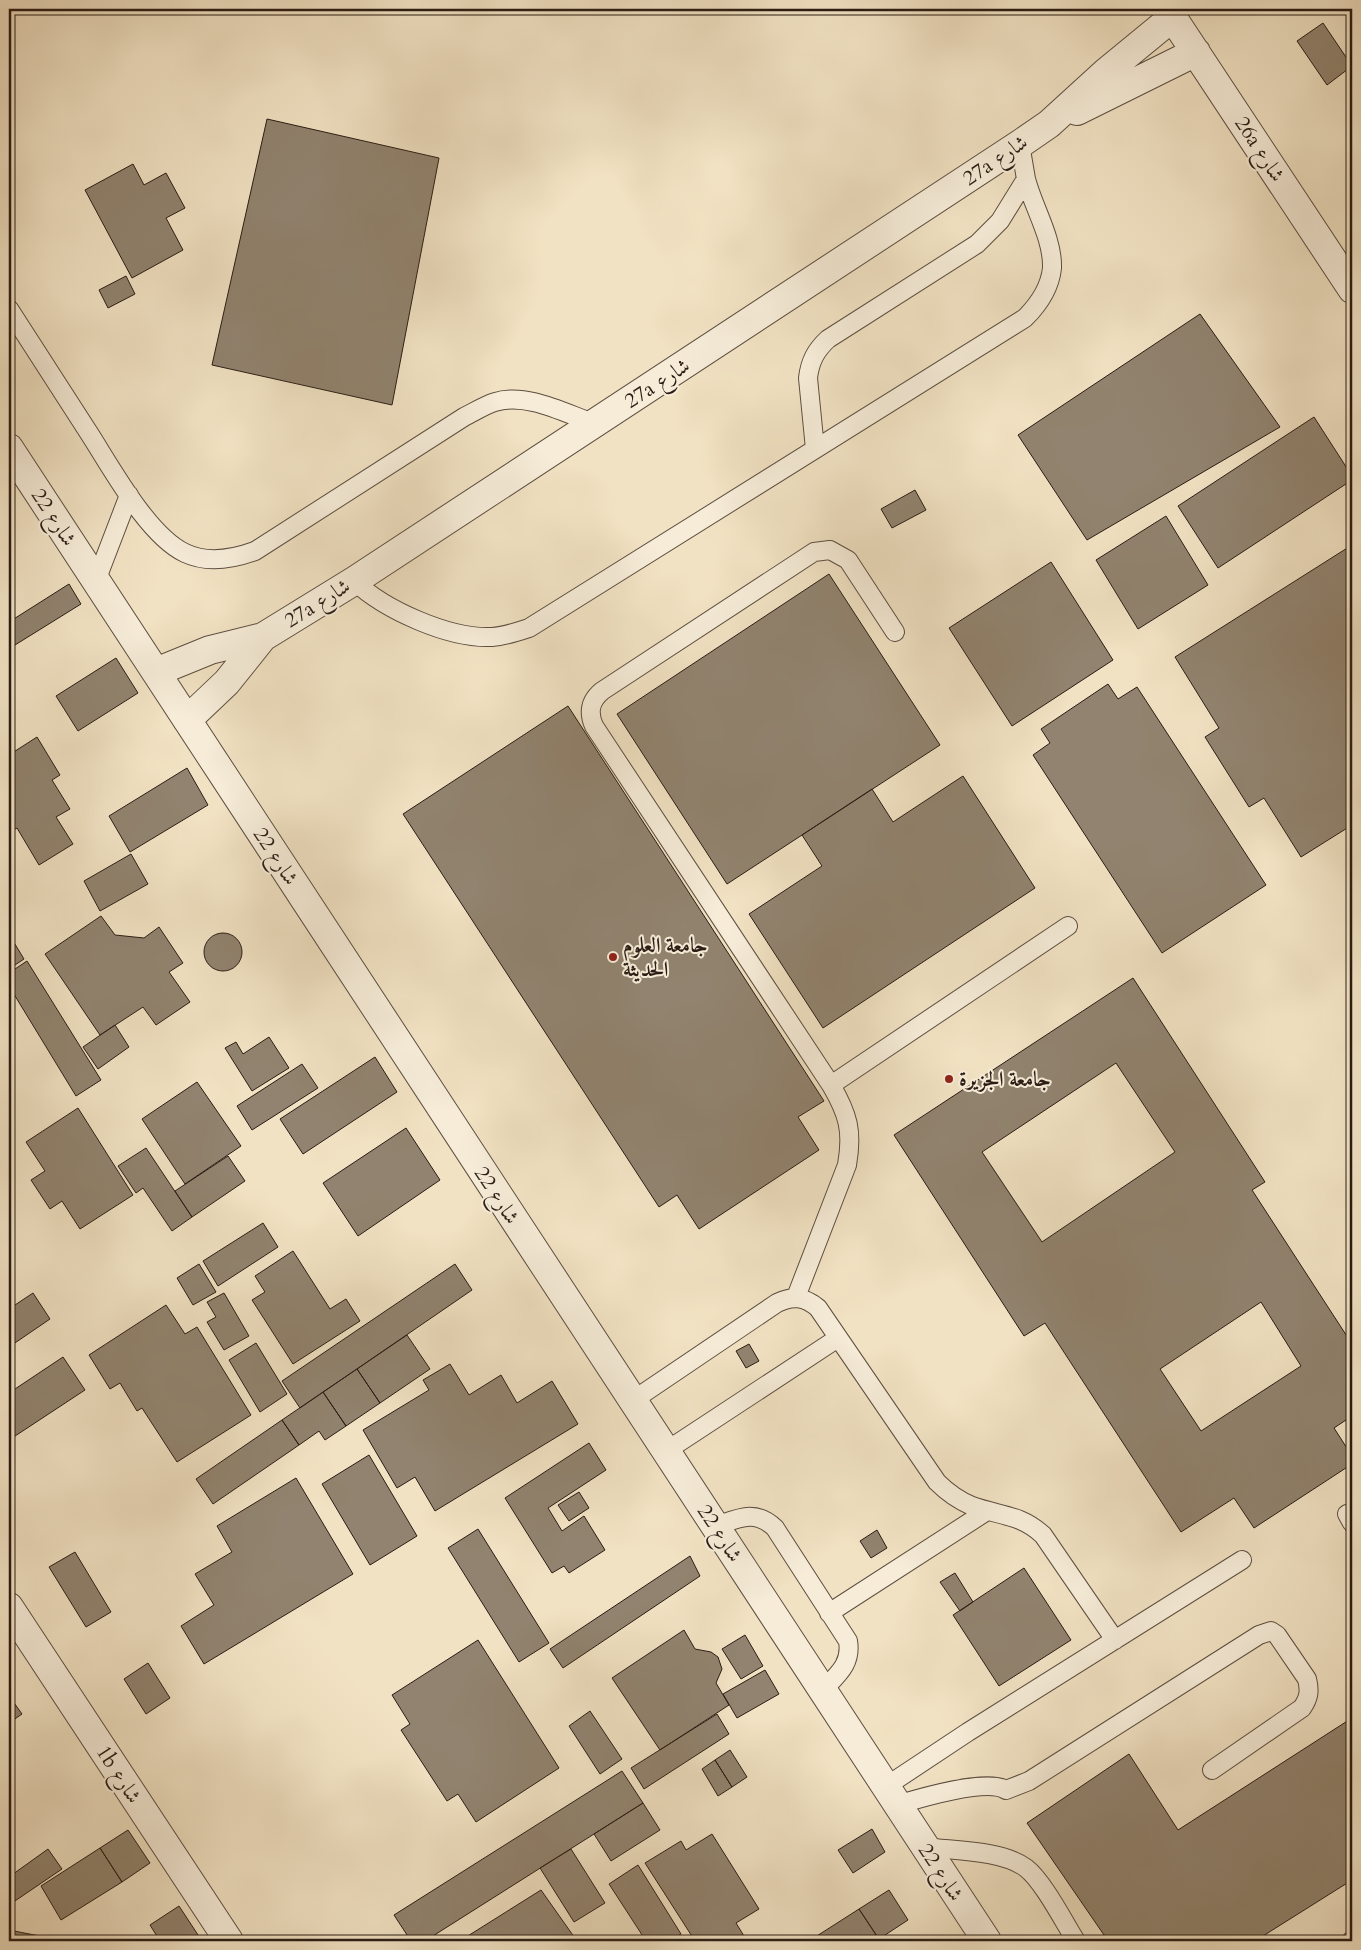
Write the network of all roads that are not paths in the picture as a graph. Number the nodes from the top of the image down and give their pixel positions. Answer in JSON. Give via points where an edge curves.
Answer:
{"nodes":[{"id":1,"x":1170,"y":13,"type":"edge"},
{"id":2,"x":1196,"y":52,"type":"junction"},
{"id":3,"x":1049,"y":124,"type":"junction"},
{"id":4,"x":1020,"y":144,"type":"junction"},
{"id":5,"x":1026,"y":179,"type":"junction"},
{"id":6,"x":1352,"y":289,"type":"edge"},
{"id":7,"x":9,"y":309,"type":"edge"},
{"id":8,"x":596,"y":424,"type":"junction"},
{"id":9,"x":9,"y":448,"type":"edge"},
{"id":10,"x":815,"y":449,"type":"junction"},
{"id":11,"x":129,"y":495,"type":"junction"},
{"id":12,"x":96,"y":581,"type":"junction"},
{"id":13,"x":354,"y":581,"type":"junction"},
{"id":14,"x":895,"y":632,"type":"dead end"},
{"id":15,"x":263,"y":637,"type":"junction"},
{"id":16,"x":156,"y":672,"type":"junction"},
{"id":17,"x":187,"y":720,"type":"junction"},
{"id":18,"x":1068,"y":926,"type":"dead end"},
{"id":19,"x":831,"y":1084,"type":"junction"},
{"id":20,"x":796,"y":1297,"type":"junction"},
{"id":21,"x":838,"y":1338,"type":"junction"},
{"id":22,"x":632,"y":1401,"type":"junction"},
{"id":23,"x":666,"y":1451,"type":"junction"},
{"id":24,"x":987,"y":1511,"type":"junction"},
{"id":25,"x":716,"y":1526,"type":"junction"},
{"id":26,"x":1242,"y":1560,"type":"dead end"},
{"id":27,"x":9,"y":1608,"type":"edge"},
{"id":28,"x":829,"y":1613,"type":"junction"},
{"id":29,"x":1115,"y":1640,"type":"junction"},
{"id":30,"x":823,"y":1690,"type":"junction"},
{"id":31,"x":1212,"y":1770,"type":"dead end"},
{"id":32,"x":891,"y":1796,"type":"junction"},
{"id":33,"x":925,"y":1847,"type":"junction"},
{"id":34,"x":229,"y":1941,"type":"edge"},
{"id":35,"x":986,"y":1941,"type":"edge"},
{"id":36,"x":1076,"y":1941,"type":"edge"}],
"edges":[{"from":1,"to":2,"type":"street","name":"26a شارع"},
{"from":1,"to":3,"type":"street","name":"27a شارع"},
{"from":2,"to":3,"type":"street","name":"27a شارع"},
{"from":2,"to":6,"type":"street","name":"26a شارع"},
{"from":3,"to":4,"type":"street","name":"27a شارع"},
{"from":4,"to":5,"type":"lane"},
{"from":4,"to":8,"type":"street","name":"27a شارع"},
{"from":5,"to":10,"type":"lane","via":[[1000,221],[977,244],[820,346],[808,378]]},
{"from":5,"to":10,"type":"lane","via":[[1049,248],[1052,268],[1039,304],[1025,318]]},
{"from":7,"to":11,"type":"lane"},
{"from":8,"to":11,"type":"lane","via":[[532,402],[514,399],[495,402],[464,417],[255,551],[237,558],[218,560],[186,553],[170,544]]},
{"from":8,"to":13,"type":"street","name":"27a شارع"},
{"from":9,"to":12,"type":"street","name":"شارع 22"},
{"from":10,"to":13,"type":"lane","via":[[529,628],[512,634],[474,637],[455,633],[385,605]]},
{"from":11,"to":12,"type":"lane"},
{"from":12,"to":16,"type":"street","name":"شارع 22"},
{"from":13,"to":15,"type":"street","name":"27a شارع"},
{"from":14,"to":19,"type":"lane","via":[[848,560],[830,550],[814,552],[602,691],[590,710],[594,726]]},
{"from":15,"to":16,"type":"street","name":"27a شارع","via":[[210,650]]},
{"from":15,"to":17,"type":"street","name":"27a شارع","via":[[227,682]]},
{"from":16,"to":17,"type":"street","name":"شارع 22"},
{"from":17,"to":22,"type":"street","name":"شارع 22"},
{"from":18,"to":19,"type":"lane"},
{"from":19,"to":20,"type":"lane","via":[[850,1131],[847,1165]]},
{"from":20,"to":21,"type":"lane","via":[[808,1300],[818,1308]]},
{"from":20,"to":22,"type":"lane","via":[[777,1303]]},
{"from":21,"to":23,"type":"lane"},
{"from":21,"to":24,"type":"lane","via":[[937,1482],[955,1498]]},
{"from":22,"to":23,"type":"street","name":"شارع 22"},
{"from":23,"to":25,"type":"street","name":"شارع 22"},
{"from":24,"to":28,"type":"lane"},
{"from":24,"to":29,"type":"lane","via":[[1024,1520],[1043,1536]]},
{"from":25,"to":28,"type":"lane","via":[[746,1516],[768,1520]]},
{"from":25,"to":30,"type":"street","name":"شارع 22"},
{"from":26,"to":29,"type":"lane"},
{"from":27,"to":34,"type":"street","name":"1b شارع"},
{"from":28,"to":30,"type":"lane","via":[[848,1641],[850,1651],[843,1669]]},
{"from":29,"to":32,"type":"lane","via":[[968,1732]]},
{"from":30,"to":32,"type":"street","name":"شارع 22"},
{"from":31,"to":32,"type":"lane","via":[[1302,1708],[1306,1702],[1309,1695],[1307,1679],[1276,1634],[1259,1635],[1029,1781],[1006,1790],[1000,1786]]},
{"from":32,"to":33,"type":"street","name":"شارع 22"},
{"from":33,"to":35,"type":"street","name":"شارع 22"},
{"from":33,"to":36,"type":"lane","via":[[1013,1860],[1027,1869]]}]}
